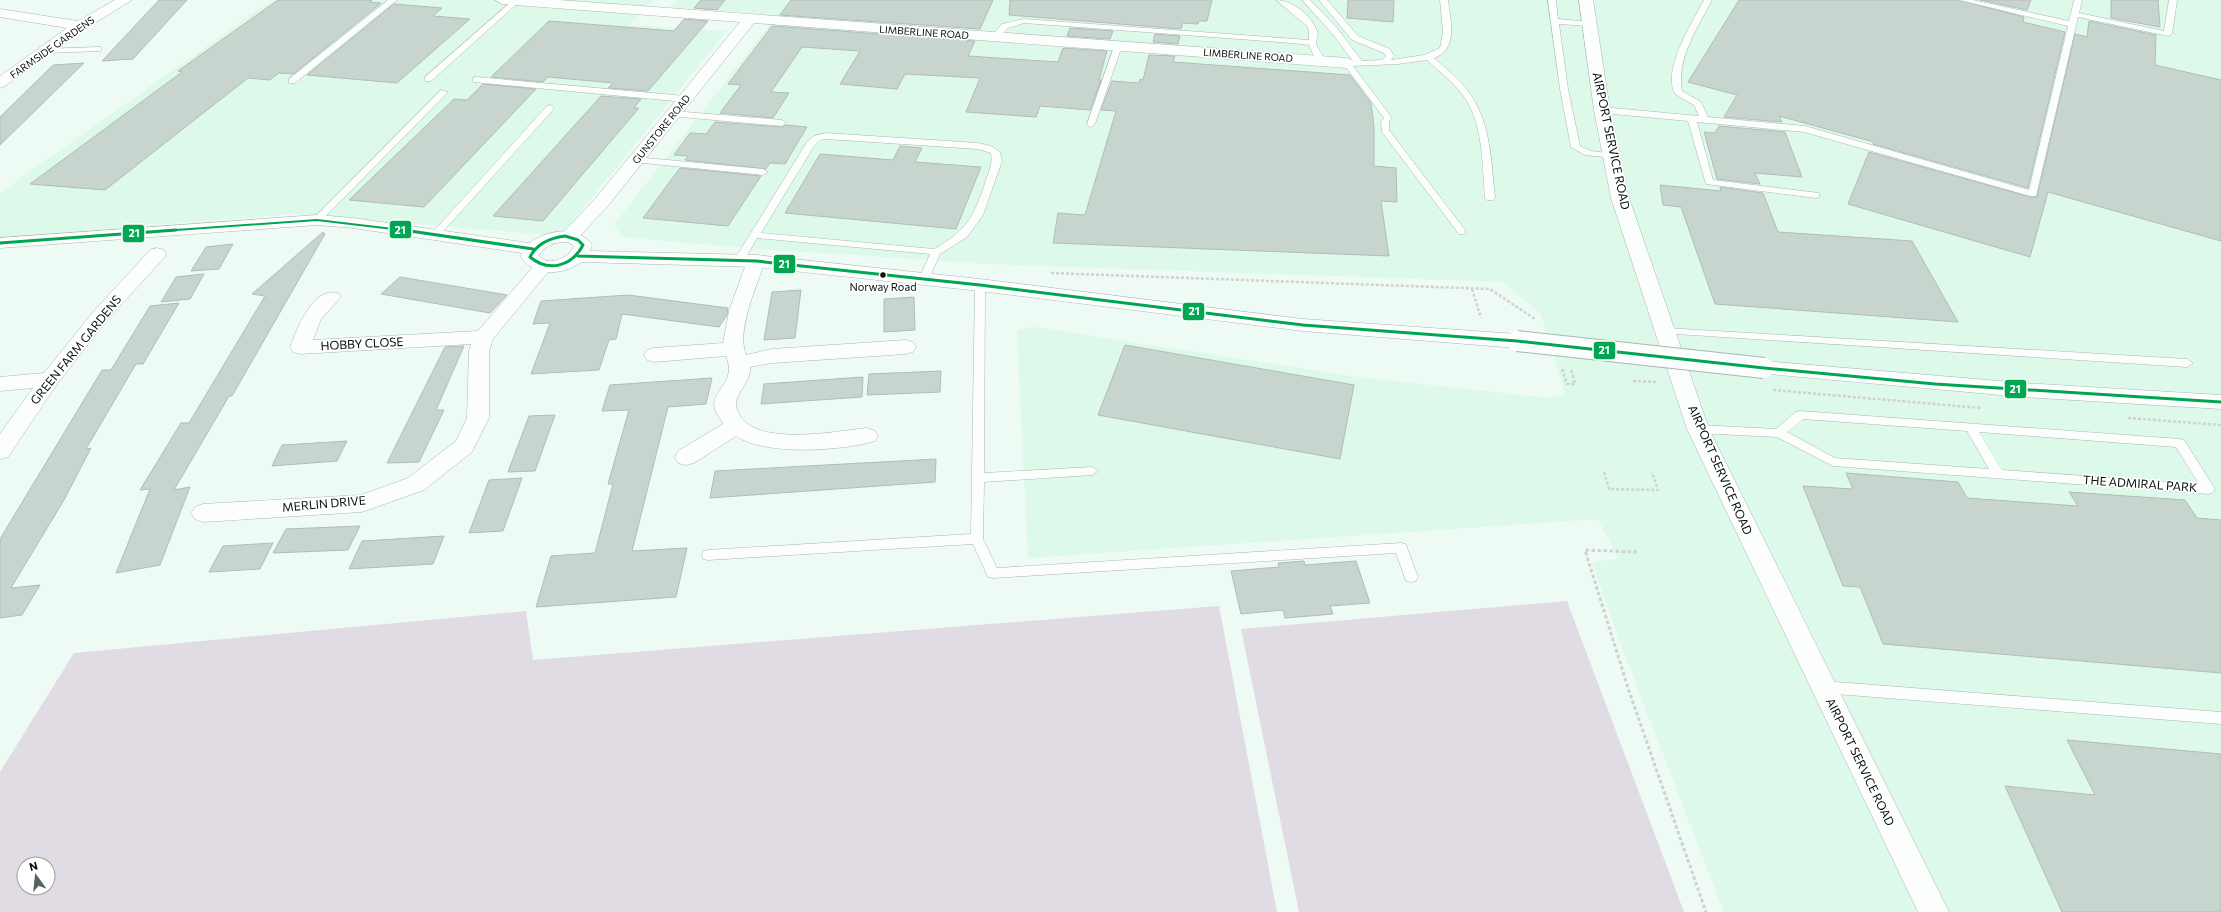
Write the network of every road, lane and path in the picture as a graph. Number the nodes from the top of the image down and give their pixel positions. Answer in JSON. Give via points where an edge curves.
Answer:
{"nodes":[{"id":1,"x":123,"y":0,"type":"edge"},
{"id":2,"x":393,"y":0,"type":"edge"},
{"id":3,"x":509,"y":0,"type":"edge"},
{"id":4,"x":658,"y":0,"type":"edge"},
{"id":5,"x":1280,"y":0,"type":"edge"},
{"id":6,"x":1306,"y":0,"type":"edge"},
{"id":7,"x":1323,"y":0,"type":"edge"},
{"id":8,"x":1444,"y":0,"type":"edge"},
{"id":9,"x":1552,"y":0,"type":"edge"},
{"id":10,"x":1586,"y":0,"type":"edge"},
{"id":11,"x":1708,"y":0,"type":"edge"},
{"id":12,"x":1962,"y":0,"type":"edge"},
{"id":13,"x":2078,"y":0,"type":"edge"},
{"id":14,"x":2174,"y":0,"type":"edge"},
{"id":15,"x":648,"y":11,"type":"junction"},
{"id":16,"x":0,"y":13,"type":"edge"},
{"id":17,"x":2074,"y":14,"type":"junction"},
{"id":18,"x":750,"y":19,"type":"junction"},
{"id":19,"x":1556,"y":21,"type":"junction"},
{"id":20,"x":1589,"y":24,"type":"junction"},
{"id":21,"x":2072,"y":24,"type":"junction"},
{"id":22,"x":80,"y":26,"type":"junction"},
{"id":23,"x":995,"y":37,"type":"junction"},
{"id":24,"x":1312,"y":44,"type":"junction"},
{"id":25,"x":1118,"y":46,"type":"junction"},
{"id":26,"x":98,"y":49,"type":"dead end"},
{"id":27,"x":45,"y":51,"type":"junction"},
{"id":28,"x":1428,"y":56,"type":"junction"},
{"id":29,"x":1320,"y":61,"type":"junction"},
{"id":30,"x":1385,"y":62,"type":"junction"},
{"id":31,"x":1353,"y":63,"type":"junction"},
{"id":32,"x":428,"y":79,"type":"dead end"},
{"id":33,"x":476,"y":80,"type":"dead end"},
{"id":34,"x":292,"y":81,"type":"dead end"},
{"id":35,"x":0,"y":83,"type":"edge"},
{"id":36,"x":444,"y":92,"type":"dead end"},
{"id":37,"x":685,"y":99,"type":"junction"},
{"id":38,"x":550,"y":108,"type":"dead end"},
{"id":39,"x":1602,"y":110,"type":"junction"},
{"id":40,"x":673,"y":114,"type":"junction"},
{"id":41,"x":1692,"y":118,"type":"junction"},
{"id":42,"x":1705,"y":120,"type":"junction"},
{"id":43,"x":782,"y":123,"type":"dead end"},
{"id":44,"x":1091,"y":124,"type":"dead end"},
{"id":45,"x":1611,"y":156,"type":"junction"},
{"id":46,"x":636,"y":160,"type":"junction"},
{"id":47,"x":763,"y":172,"type":"dead end"},
{"id":48,"x":1816,"y":195,"type":"dead end"},
{"id":49,"x":1490,"y":198,"type":"dead end"},
{"id":50,"x":317,"y":220,"type":"junction"},
{"id":51,"x":1462,"y":232,"type":"dead end"},
{"id":52,"x":435,"y":235,"type":"junction"},
{"id":53,"x":754,"y":235,"type":"junction"},
{"id":54,"x":569,"y":237,"type":"junction"},
{"id":55,"x":1,"y":246,"type":"edge"},
{"id":56,"x":936,"y":252,"type":"junction"},
{"id":57,"x":157,"y":254,"type":"dead end"},
{"id":58,"x":578,"y":256,"type":"junction"},
{"id":59,"x":539,"y":258,"type":"junction"},
{"id":60,"x":747,"y":261,"type":"junction"},
{"id":61,"x":1046,"y":273,"type":"dead end"},
{"id":62,"x":924,"y":279,"type":"junction"},
{"id":63,"x":980,"y":285,"type":"junction"},
{"id":64,"x":1472,"y":288,"type":"junction"},
{"id":65,"x":331,"y":296,"type":"dead end"},
{"id":66,"x":1536,"y":320,"type":"dead end"},
{"id":67,"x":1665,"y":331,"type":"junction"},
{"id":68,"x":484,"y":337,"type":"junction"},
{"id":69,"x":1488,"y":340,"type":"junction"},
{"id":70,"x":906,"y":347,"type":"dead end"},
{"id":71,"x":654,"y":355,"type":"dead end"},
{"id":72,"x":736,"y":356,"type":"junction"},
{"id":73,"x":2187,"y":363,"type":"dead end"},
{"id":74,"x":1560,"y":365,"type":"dead end"},
{"id":75,"x":1576,"y":369,"type":"dead end"},
{"id":76,"x":50,"y":379,"type":"junction"},
{"id":77,"x":1633,"y":381,"type":"dead end"},
{"id":78,"x":1639,"y":382,"type":"dead end"},
{"id":79,"x":0,"y":384,"type":"edge"},
{"id":80,"x":2221,"y":402,"type":"edge"},
{"id":81,"x":736,"y":426,"type":"junction"},
{"id":82,"x":1970,"y":427,"type":"junction"},
{"id":83,"x":1698,"y":428,"type":"junction"},
{"id":84,"x":1779,"y":433,"type":"junction"},
{"id":85,"x":867,"y":436,"type":"dead end"},
{"id":86,"x":0,"y":450,"type":"edge"},
{"id":87,"x":686,"y":457,"type":"dead end"},
{"id":88,"x":1092,"y":471,"type":"dead end"},
{"id":89,"x":1604,"y":472,"type":"dead end"},
{"id":90,"x":1652,"y":472,"type":"dead end"},
{"id":91,"x":1998,"y":474,"type":"junction"},
{"id":92,"x":978,"y":478,"type":"junction"},
{"id":93,"x":203,"y":513,"type":"dead end"},
{"id":94,"x":978,"y":539,"type":"junction"},
{"id":95,"x":1637,"y":552,"type":"dead end"},
{"id":96,"x":708,"y":555,"type":"dead end"},
{"id":97,"x":1411,"y":577,"type":"dead end"},
{"id":98,"x":1823,"y":687,"type":"junction"},
{"id":99,"x":2221,"y":718,"type":"edge"},
{"id":100,"x":1706,"y":912,"type":"edge"},
{"id":101,"x":1934,"y":912,"type":"edge"}],
"edges":[{"from":1,"to":22,"type":"street","name":"FARMSIDE GARDENS"},
{"from":2,"to":34,"type":"lane"},
{"from":3,"to":15,"type":"street","name":"LIMBERLINE ROAD"},
{"from":3,"to":32,"type":"lane"},
{"from":4,"to":15,"type":"street"},
{"from":5,"to":24,"type":"lane","via":[[1308,22],[1315,38]]},
{"from":6,"to":31,"type":"lane","via":[[1334,30]]},
{"from":7,"to":30,"type":"lane","via":[[1355,38],[1387,51],[1390,56]]},
{"from":8,"to":28,"type":"lane","via":[[1446,42],[1443,51]]},
{"from":9,"to":19,"type":"lane"},
{"from":10,"to":20,"type":"street","name":"AIRPORT SERVICE ROAD"},
{"from":11,"to":42,"type":"lane","via":[[1685,45],[1675,77],[1678,92],[1698,104]]},
{"from":12,"to":21,"type":"lane"},
{"from":13,"to":17,"type":"lane"},
{"from":14,"to":17,"type":"lane","via":[[2168,34]]},
{"from":15,"to":18,"type":"street","name":"LIMBERLINE ROAD"},
{"from":16,"to":22,"type":"street"},
{"from":17,"to":21,"type":"lane"},
{"from":18,"to":23,"type":"street","name":"LIMBERLINE ROAD"},
{"from":18,"to":37,"type":"street","name":"GUNSTORE ROAD"},
{"from":19,"to":20,"type":"lane"},
{"from":19,"to":45,"type":"lane","via":[[1564,89],[1576,147],[1588,154]]},
{"from":20,"to":39,"type":"street","name":"AIRPORT SERVICE ROAD"},
{"from":21,"to":42,"type":"lane","via":[[2033,194],[1805,129]]},
{"from":22,"to":27,"type":"street","name":"FARMSIDE GARDENS"},
{"from":23,"to":24,"type":"lane","via":[[1005,26],[1024,22]]},
{"from":23,"to":25,"type":"street","name":"LIMBERLINE ROAD"},
{"from":24,"to":29,"type":"lane"},
{"from":25,"to":29,"type":"street","name":"LIMBERLINE ROAD"},
{"from":25,"to":44,"type":"lane"},
{"from":26,"to":27,"type":"lane"},
{"from":27,"to":35,"type":"street","name":"FARMSIDE GARDENS"},
{"from":28,"to":30,"type":"lane"},
{"from":28,"to":49,"type":"lane","via":[[1459,86],[1476,112],[1482,131]]},
{"from":29,"to":31,"type":"street","name":"LIMBERLINE ROAD"},
{"from":30,"to":31,"type":"lane"},
{"from":31,"to":51,"type":"lane","via":[[1388,118],[1385,130]]},
{"from":33,"to":37,"type":"lane"},
{"from":36,"to":50,"type":"lane"},
{"from":37,"to":40,"type":"street","name":"GUNSTORE ROAD"},
{"from":38,"to":52,"type":"lane"},
{"from":39,"to":41,"type":"lane"},
{"from":39,"to":45,"type":"street","name":"AIRPORT SERVICE ROAD"},
{"from":40,"to":43,"type":"lane"},
{"from":40,"to":46,"type":"street","name":"GUNSTORE ROAD"},
{"from":41,"to":42,"type":"lane"},
{"from":41,"to":48,"type":"lane","via":[[1709,182]]},
{"from":45,"to":67,"type":"street","name":"AIRPORT SERVICE ROAD","via":[[1620,198]]},
{"from":46,"to":47,"type":"lane"},
{"from":46,"to":54,"type":"street","name":"GUNSTORE ROAD"},
{"from":50,"to":52,"type":"street"},
{"from":50,"to":55,"type":"street","via":[[33,241]]},
{"from":52,"to":59,"type":"street"},
{"from":53,"to":56,"type":"lane"},
{"from":53,"to":56,"type":"lane","via":[[810,144],[817,138],[837,136],[988,148],[995,152],[997,161],[976,222],[964,235]]},
{"from":53,"to":60,"type":"lane"},
{"from":54,"to":58,"type":"street","via":[[575,238],[582,245],[582,251]]},
{"from":54,"to":59,"type":"street","via":[[548,240]]},
{"from":56,"to":62,"type":"lane"},
{"from":57,"to":76,"type":"street","name":"GREEN FARM GARDENS","via":[[100,316]]},
{"from":58,"to":59,"type":"street","via":[[564,264]]},
{"from":58,"to":60,"type":"street"},
{"from":59,"to":68,"type":"street","name":"MERLIN DRIVE"},
{"from":60,"to":62,"type":"street"},
{"from":60,"to":72,"type":"street","via":[[734,331]]},
{"from":61,"to":64,"type":"path"},
{"from":62,"to":63,"type":"street"},
{"from":63,"to":69,"type":"street","via":[[1304,325]]},
{"from":63,"to":92,"type":"lane"},
{"from":64,"to":66,"type":"path","via":[[1490,289]]},
{"from":64,"to":69,"type":"path"},
{"from":65,"to":68,"type":"street","name":"HOBBY CLOSE","via":[[312,317],[300,347]]},
{"from":67,"to":73,"type":"lane"},
{"from":67,"to":83,"type":"street","name":"AIRPORT SERVICE ROAD"},
{"from":68,"to":93,"type":"street","name":"MERLIN DRIVE","via":[[479,352],[478,418],[464,446],[416,484],[362,504]]},
{"from":69,"to":80,"type":"street","bridge":true,"via":[[1764,368],[2023,390]]},
{"from":70,"to":72,"type":"street"},
{"from":71,"to":72,"type":"street"},
{"from":72,"to":81,"type":"street","via":[[740,374],[727,396],[726,410]]},
{"from":74,"to":75,"type":"path","via":[[1567,384],[1575,384],[1571,369]]},
{"from":76,"to":79,"type":"street"},
{"from":76,"to":86,"type":"street","name":"GREEN FARM GARDENS"},
{"from":77,"to":78,"type":"path"},
{"from":81,"to":85,"type":"street","via":[[750,436],[776,442]]},
{"from":81,"to":87,"type":"street"},
{"from":82,"to":84,"type":"lane","name":"THE ADMIRAL PARK","via":[[1800,415]]},
{"from":82,"to":91,"type":"lane"},
{"from":82,"to":91,"type":"lane","name":"THE ADMIRAL PARK","via":[[2180,443],[2209,489]]},
{"from":83,"to":84,"type":"lane","name":"THE ADMIRAL PARK"},
{"from":83,"to":98,"type":"street","name":"AIRPORT SERVICE ROAD"},
{"from":84,"to":91,"type":"lane","name":"THE ADMIRAL PARK","via":[[1833,462]]},
{"from":88,"to":92,"type":"lane"},
{"from":89,"to":90,"type":"path","via":[[1609,489],[1658,490]]},
{"from":92,"to":94,"type":"lane"},
{"from":94,"to":96,"type":"lane"},
{"from":94,"to":97,"type":"lane","via":[[993,573],[1400,548]]},
{"from":95,"to":100,"type":"path","via":[[1585,550],[1629,691]]},
{"from":98,"to":99,"type":"lane"},
{"from":98,"to":101,"type":"street","name":"AIRPORT SERVICE ROAD"}]}
